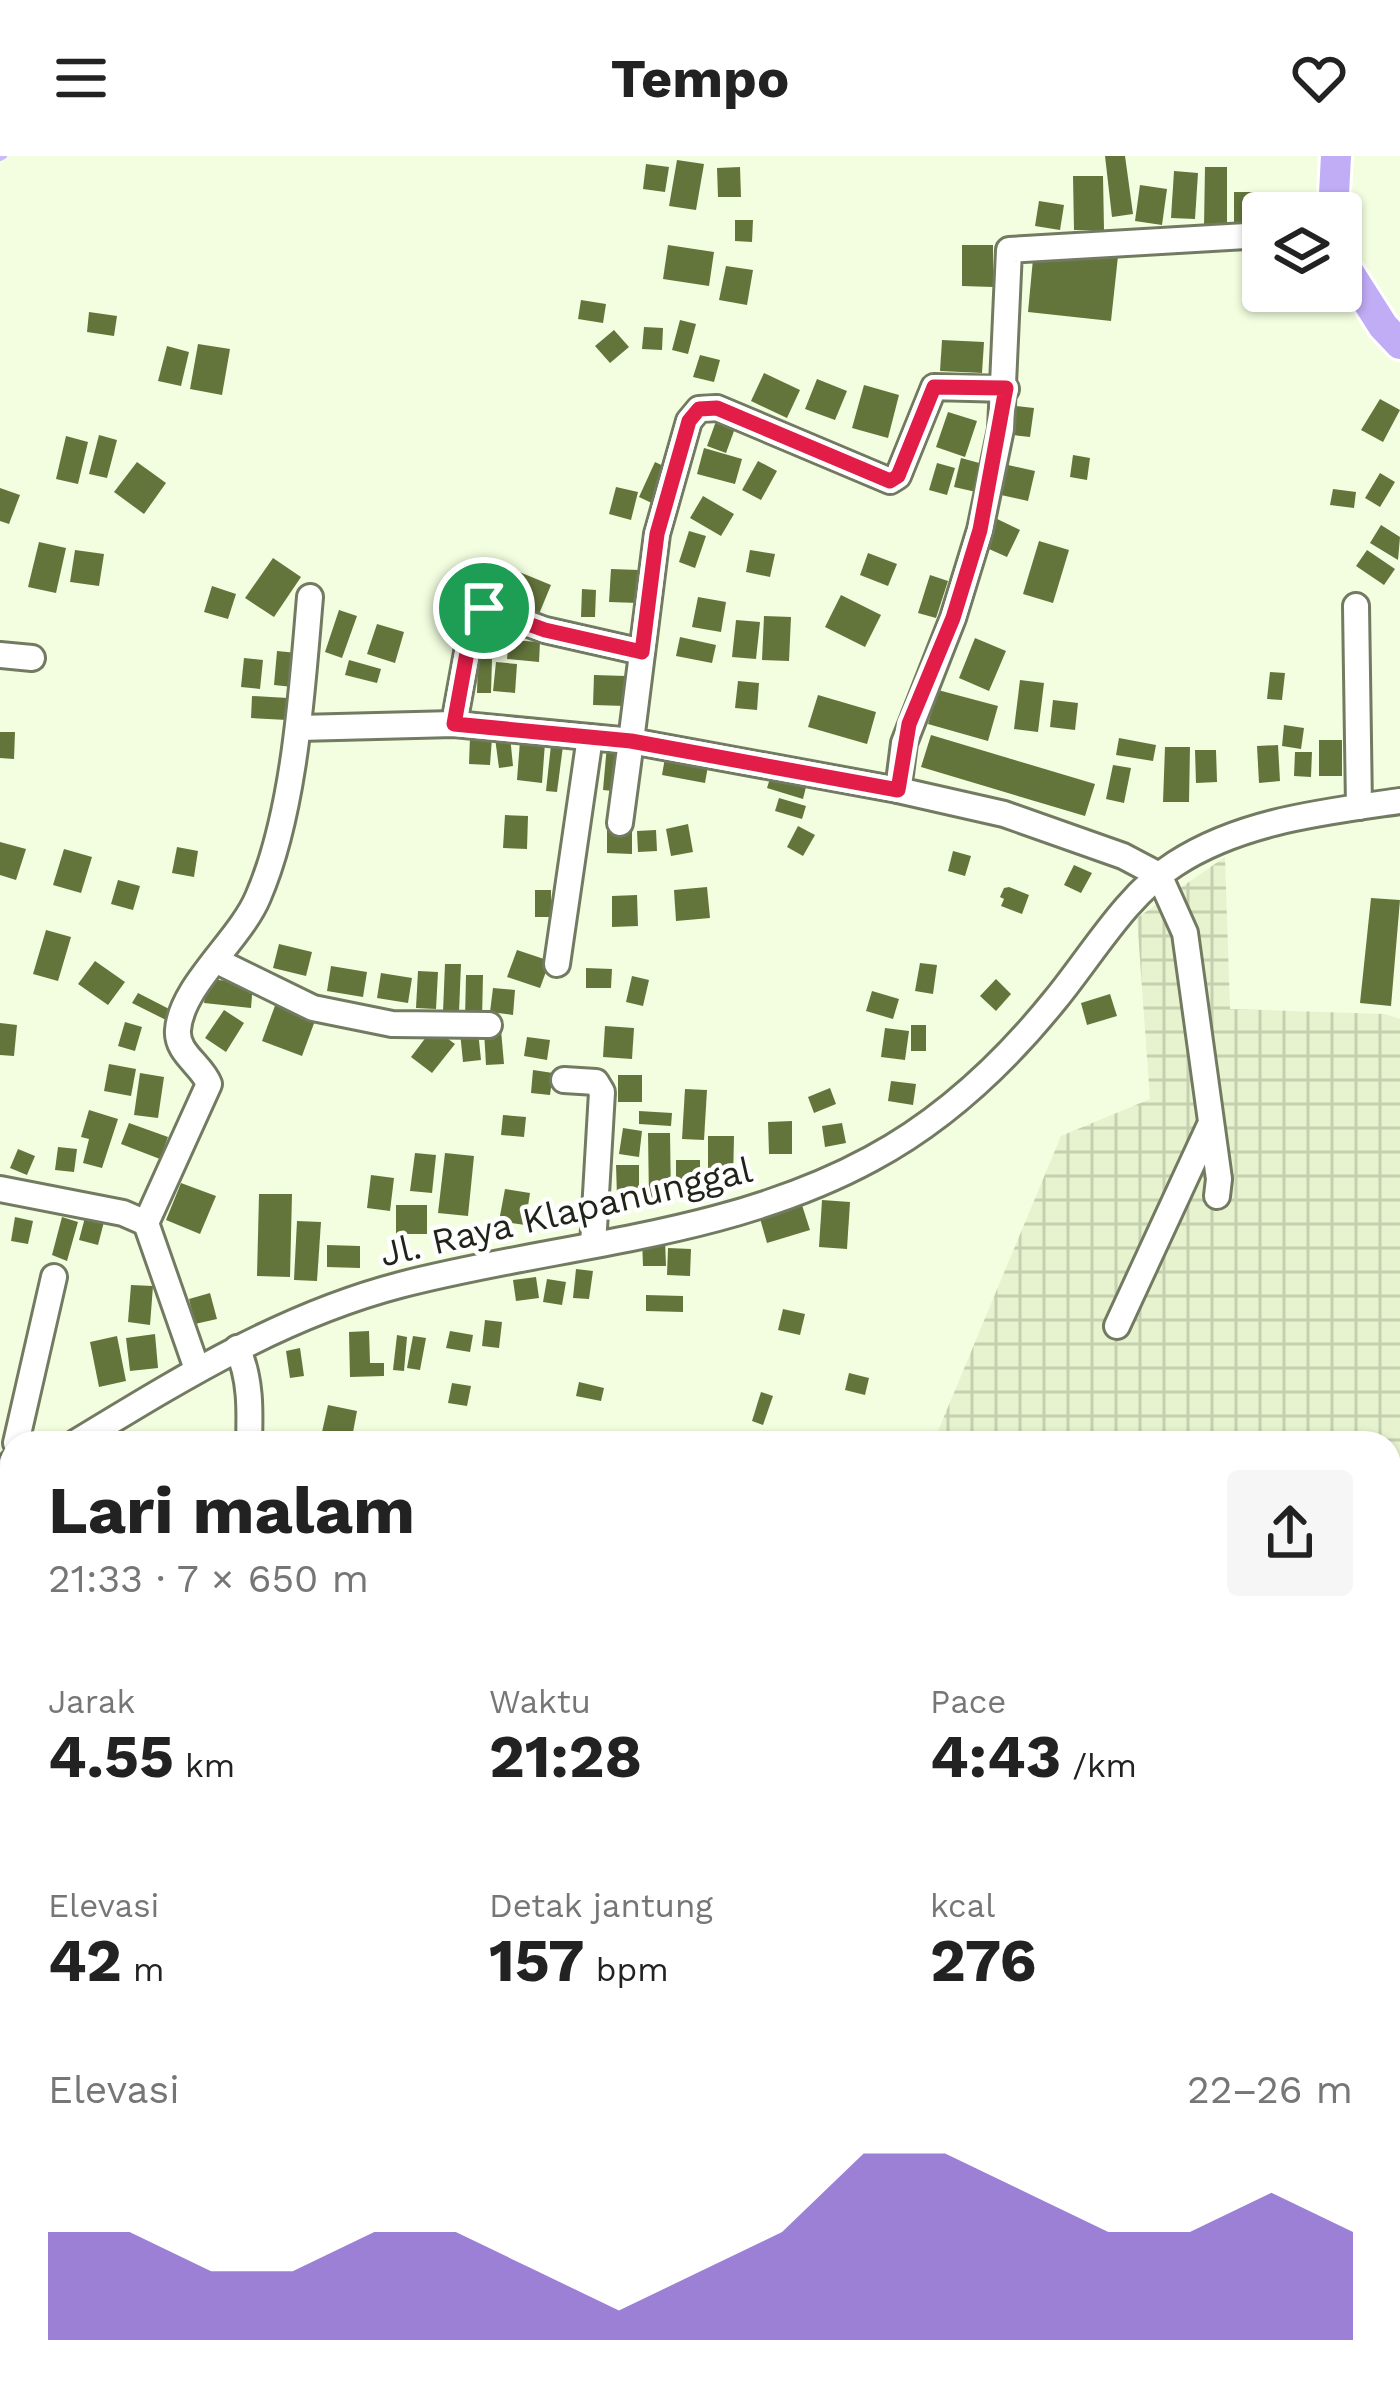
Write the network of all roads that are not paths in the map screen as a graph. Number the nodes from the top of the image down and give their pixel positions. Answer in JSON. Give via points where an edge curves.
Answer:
{"nodes":[{"id":1,"x":1336,"y":156,"type":"edge"},
{"id":2,"x":1334,"y":192,"type":"edge"},
{"id":3,"x":1242,"y":236,"type":"edge"},
{"id":4,"x":1362,"y":293,"type":"edge"},
{"id":5,"x":1400,"y":344,"type":"edge"},
{"id":6,"x":1006,"y":388,"type":"junction"},
{"id":7,"x":310,"y":597,"type":"dead end"},
{"id":8,"x":1356,"y":606,"type":"dead end"},
{"id":9,"x":642,"y":652,"type":"junction"},
{"id":10,"x":0,"y":655,"type":"edge"},
{"id":11,"x":32,"y":658,"type":"dead end"},
{"id":12,"x":454,"y":724,"type":"junction"},
{"id":13,"x":299,"y":728,"type":"junction"},
{"id":14,"x":590,"y":737,"type":"junction"},
{"id":15,"x":631,"y":741,"type":"junction"},
{"id":16,"x":898,"y":790,"type":"junction"},
{"id":17,"x":1400,"y":801,"type":"edge"},
{"id":18,"x":1359,"y":807,"type":"junction"},
{"id":19,"x":620,"y":823,"type":"dead end"},
{"id":20,"x":1159,"y":875,"type":"junction"},
{"id":21,"x":218,"y":961,"type":"junction"},
{"id":22,"x":557,"y":964,"type":"dead end"},
{"id":23,"x":489,"y":1025,"type":"dead end"},
{"id":24,"x":564,"y":1080,"type":"dead end"},
{"id":25,"x":1209,"y":1127,"type":"junction"},
{"id":26,"x":0,"y":1190,"type":"edge"},
{"id":27,"x":1217,"y":1196,"type":"dead end"},
{"id":28,"x":146,"y":1222,"type":"junction"},
{"id":29,"x":593,"y":1245,"type":"junction"},
{"id":30,"x":54,"y":1277,"type":"dead end"},
{"id":31,"x":1117,"y":1326,"type":"dead end"},
{"id":32,"x":237,"y":1348,"type":"junction"},
{"id":33,"x":196,"y":1369,"type":"junction"},
{"id":34,"x":19,"y":1431,"type":"edge"},
{"id":35,"x":95,"y":1431,"type":"edge"},
{"id":36,"x":249,"y":1431,"type":"edge"}],
"edges":[{"from":1,"to":2,"type":"main road"},
{"from":3,"to":6,"type":"street","via":[[1010,249]]},
{"from":4,"to":5,"type":"main road"},
{"from":6,"to":9,"type":"street","via":[[934,387],[890,481],[717,408],[699,409],[657,534]]},
{"from":6,"to":16,"type":"street","via":[[980,530],[909,724]]},
{"from":7,"to":13,"type":"street"},
{"from":8,"to":18,"type":"street"},
{"from":9,"to":12,"type":"street","via":[[484,608],[474,614]]},
{"from":9,"to":15,"type":"street"},
{"from":10,"to":11,"type":"street"},
{"from":12,"to":13,"type":"street"},
{"from":12,"to":14,"type":"street"},
{"from":13,"to":21,"type":"street","via":[[259,896]]},
{"from":14,"to":15,"type":"street"},
{"from":14,"to":22,"type":"street"},
{"from":15,"to":16,"type":"street"},
{"from":15,"to":19,"type":"street"},
{"from":16,"to":20,"type":"street","via":[[1004,814]]},
{"from":17,"to":18,"type":"street","name":"Jl. Raya Klapanunggal"},
{"from":18,"to":20,"type":"street","name":"Jl. Raya Klapanunggal","via":[[1231,836]]},
{"from":20,"to":25,"type":"street","via":[[1185,933]]},
{"from":20,"to":29,"type":"street","name":"Jl. Raya Klapanunggal","via":[[1008,1054],[874,1158],[736,1215]]},
{"from":21,"to":23,"type":"street","via":[[313,1008],[392,1024]]},
{"from":21,"to":28,"type":"street","via":[[194,986],[178,1029],[208,1091]]},
{"from":24,"to":29,"type":"street","via":[[596,1082],[602,1092]]},
{"from":25,"to":27,"type":"street"},
{"from":25,"to":31,"type":"street"},
{"from":26,"to":28,"type":"street"},
{"from":28,"to":33,"type":"street"},
{"from":29,"to":32,"type":"street","name":"Jl. Raya Klapanunggal","via":[[361,1296]]},
{"from":30,"to":34,"type":"street"},
{"from":32,"to":33,"type":"street","name":"Jl. Raya Klapanunggal"},
{"from":32,"to":36,"type":"street"},
{"from":33,"to":35,"type":"street","name":"Jl. Raya Klapanunggal"}]}
